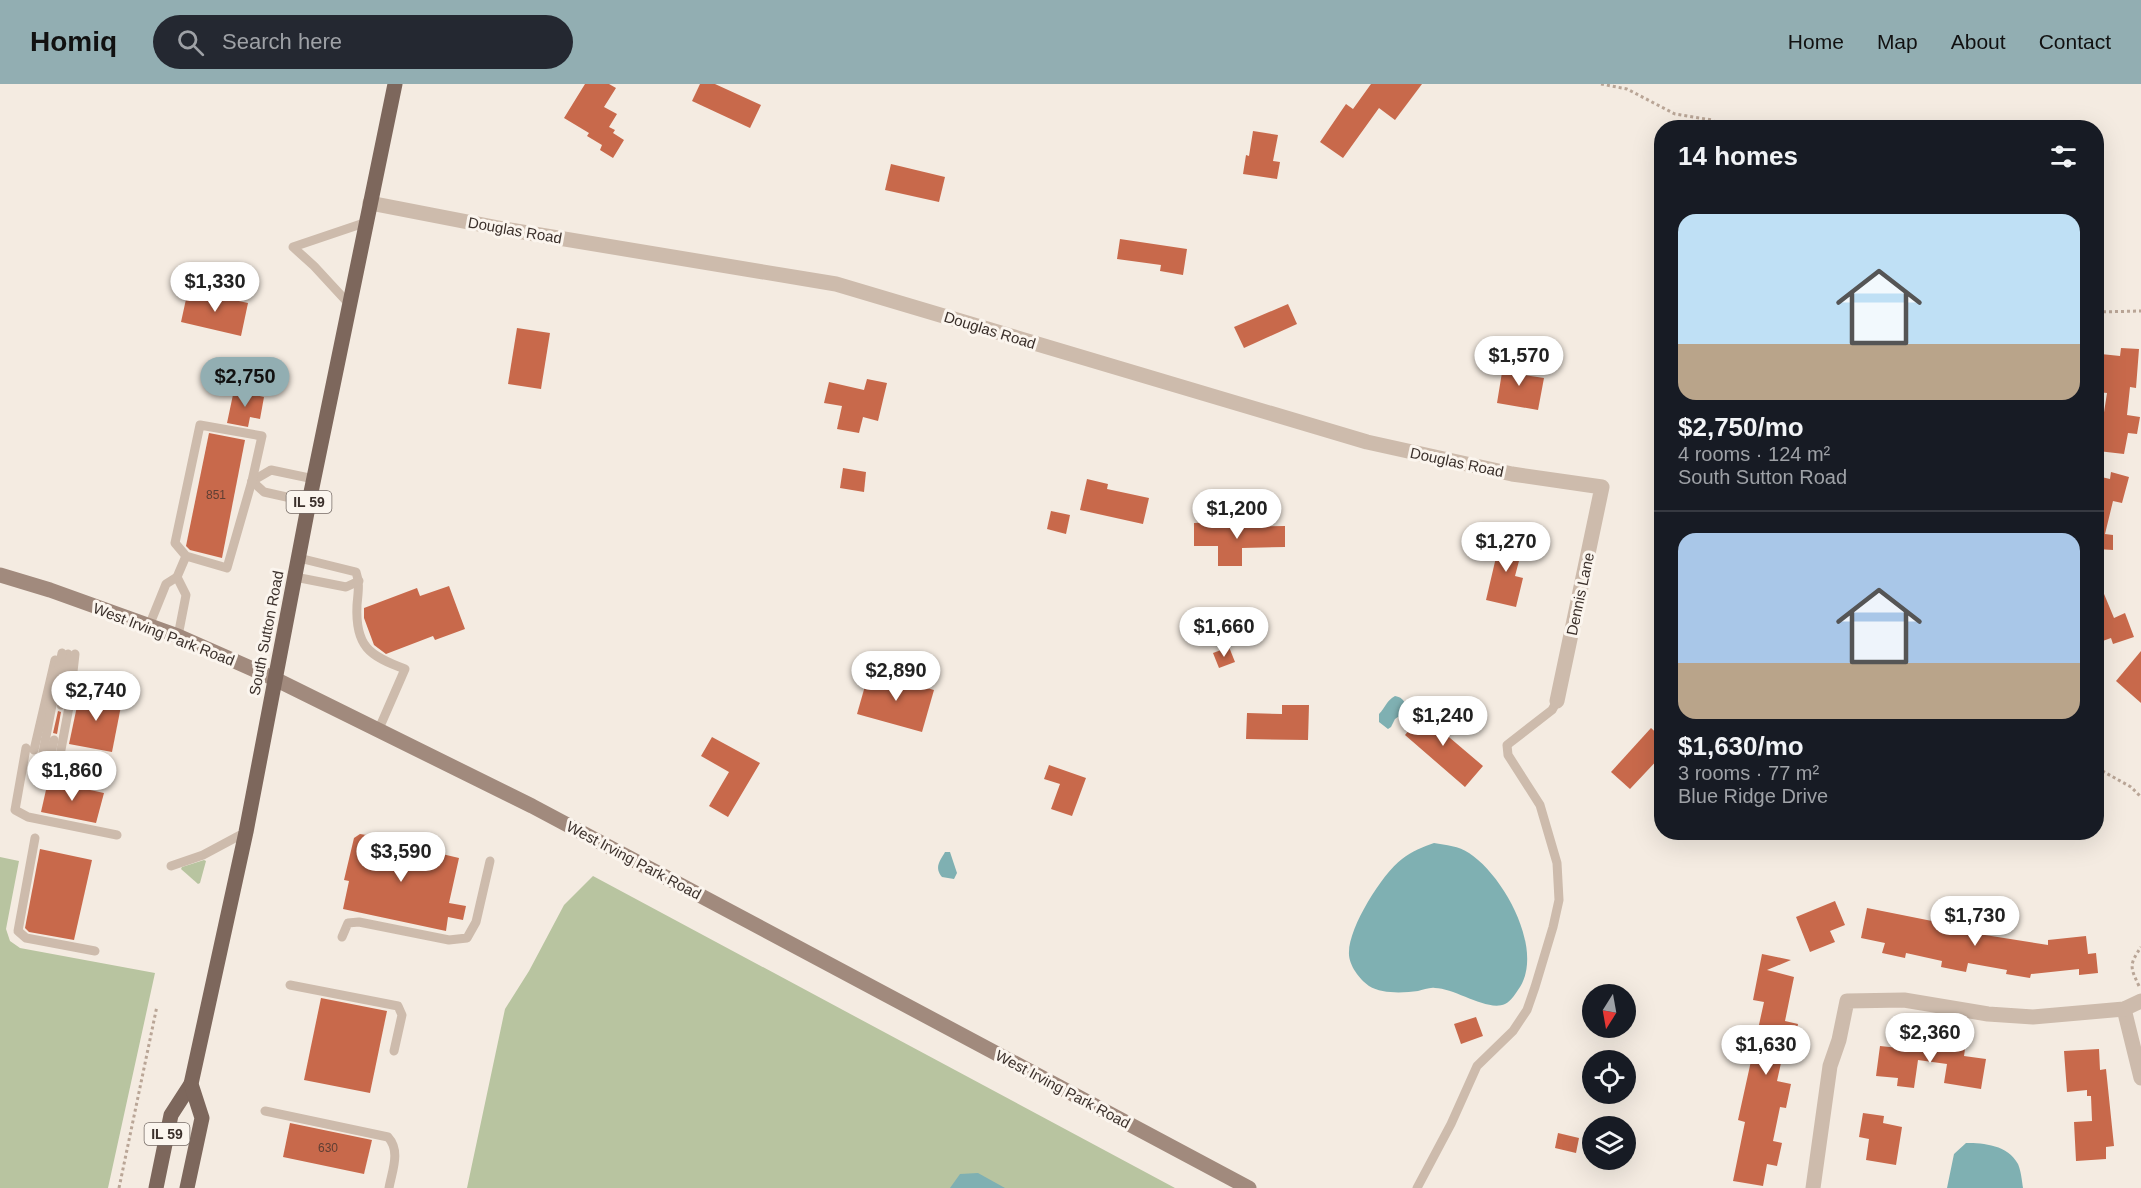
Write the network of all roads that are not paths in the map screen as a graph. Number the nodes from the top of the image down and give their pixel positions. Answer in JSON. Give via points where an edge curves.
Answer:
{"nodes":[{"id":1,"x":395,"y":84,"type":"edge"},
{"id":2,"x":370,"y":203,"type":"junction"},
{"id":3,"x":367,"y":222,"type":"junction"},
{"id":4,"x":350,"y":305,"type":"junction"},
{"id":5,"x":314,"y":479,"type":"junction"},
{"id":6,"x":252,"y":480,"type":"junction"},
{"id":7,"x":1602,"y":487,"type":"joint"},
{"id":8,"x":309,"y":502,"type":"junction"},
{"id":9,"x":186,"y":556,"type":"junction"},
{"id":10,"x":299,"y":558,"type":"junction"},
{"id":11,"x":0,"y":575,"type":"edge"},
{"id":12,"x":177,"y":577,"type":"junction"},
{"id":13,"x":295,"y":577,"type":"junction"},
{"id":14,"x":359,"y":581,"type":"junction"},
{"id":15,"x":149,"y":626,"type":"junction"},
{"id":16,"x":178,"y":636,"type":"junction"},
{"id":17,"x":65,"y":653,"type":"junction"},
{"id":18,"x":275,"y":679,"type":"junction"},
{"id":19,"x":1557,"y":701,"type":"joint"},
{"id":20,"x":61,"y":705,"type":"dead end"},
{"id":21,"x":378,"y":731,"type":"junction"},
{"id":22,"x":54,"y":740,"type":"dead end"},
{"id":23,"x":43,"y":752,"type":"junction"},
{"id":24,"x":246,"y":832,"type":"junction"},
{"id":25,"x":117,"y":835,"type":"dead end"},
{"id":26,"x":35,"y":838,"type":"dead end"},
{"id":27,"x":490,"y":861,"type":"dead end"},
{"id":28,"x":171,"y":866,"type":"dead end"},
{"id":29,"x":342,"y":937,"type":"dead end"},
{"id":30,"x":95,"y":951,"type":"dead end"},
{"id":31,"x":290,"y":985,"type":"dead end"},
{"id":32,"x":2141,"y":1001,"type":"edge"},
{"id":33,"x":2124,"y":1008,"type":"junction"},
{"id":34,"x":394,"y":1051,"type":"dead end"},
{"id":35,"x":2141,"y":1078,"type":"edge"},
{"id":36,"x":191,"y":1084,"type":"junction"},
{"id":37,"x":266,"y":1111,"type":"dead end"},
{"id":38,"x":156,"y":1188,"type":"edge"},
{"id":39,"x":187,"y":1188,"type":"edge"},
{"id":40,"x":389,"y":1188,"type":"edge"},
{"id":41,"x":1249,"y":1188,"type":"edge"},
{"id":42,"x":1417,"y":1188,"type":"edge"},
{"id":43,"x":1813,"y":1188,"type":"edge"}],
"edges":[{"from":1,"to":2,"type":"main road","name":"South Sutton Road","number":"IL 59"},
{"from":2,"to":3,"type":"main road","name":"South Sutton Road","number":"IL 59"},
{"from":2,"to":7,"type":"street","name":"Douglas Road","via":[[836,284],[1367,442],[1512,474]]},
{"from":3,"to":4,"type":"main road","name":"South Sutton Road","number":"IL 59"},
{"from":3,"to":4,"type":"lane","via":[[294,247]]},
{"from":4,"to":5,"type":"main road","name":"South Sutton Road","number":"IL 59"},
{"from":5,"to":6,"type":"lane","via":[[271,470]]},
{"from":5,"to":8,"type":"main road","name":"South Sutton Road","number":"IL 59"},
{"from":6,"to":8,"type":"lane","via":[[264,492]]},
{"from":6,"to":9,"type":"lane","via":[[227,568]]},
{"from":6,"to":9,"type":"lane","via":[[262,436],[200,425],[175,543]]},
{"from":7,"to":19,"type":"street","name":"Dennis Lane"},
{"from":8,"to":10,"type":"main road","name":"South Sutton Road","number":"IL 59"},
{"from":9,"to":12,"type":"lane"},
{"from":10,"to":13,"type":"main road","name":"South Sutton Road","number":"IL 59"},
{"from":10,"to":14,"type":"lane","via":[[356,572]]},
{"from":11,"to":15,"type":"main road","name":"West Irving Park Road"},
{"from":12,"to":15,"type":"lane","via":[[166,584]]},
{"from":12,"to":16,"type":"lane","via":[[186,595]]},
{"from":13,"to":14,"type":"lane","via":[[346,587]]},
{"from":13,"to":18,"type":"main road","name":"South Sutton Road","number":"IL 59"},
{"from":14,"to":21,"type":"lane","via":[[359,637],[381,660],[405,669]]},
{"from":15,"to":16,"type":"main road","name":"West Irving Park Road"},
{"from":16,"to":18,"type":"main road","name":"West Irving Park Road"},
{"from":17,"to":20,"type":"lane"},
{"from":17,"to":23,"type":"lane"},
{"from":17,"to":23,"type":"lane","via":[[71,698]]},
{"from":18,"to":21,"type":"main road","name":"West Irving Park Road"},
{"from":18,"to":24,"type":"main road","name":"South Sutton Road","number":"IL 59"},
{"from":19,"to":42,"type":"lane","via":[[1552,710],[1507,745],[1508,755],[1540,805],[1557,863],[1559,900],[1548,946],[1527,1010],[1477,1066]]},
{"from":21,"to":41,"type":"main road","name":"West Irving Park Road","via":[[541,811]]},
{"from":22,"to":23,"type":"lane"},
{"from":23,"to":25,"type":"lane","via":[[15,810],[28,817]]},
{"from":24,"to":28,"type":"lane","via":[[203,855]]},
{"from":24,"to":36,"type":"main road","name":"South Sutton Road","number":"IL 59"},
{"from":26,"to":30,"type":"lane","via":[[18,931],[26,938]]},
{"from":27,"to":29,"type":"lane","via":[[476,922],[467,938],[449,940],[359,922],[348,923]]},
{"from":31,"to":34,"type":"lane","via":[[398,1006],[402,1015]]},
{"from":32,"to":33,"type":"street"},
{"from":33,"to":35,"type":"street"},
{"from":33,"to":43,"type":"street","via":[[2033,1017],[1904,1000],[1846,1001],[1830,1066]]},
{"from":36,"to":38,"type":"main road","number":"IL 59","via":[[171,1114]]},
{"from":36,"to":39,"type":"main road","number":"IL 59","via":[[202,1118]]},
{"from":37,"to":40,"type":"lane","via":[[388,1137],[396,1154]]}]}
